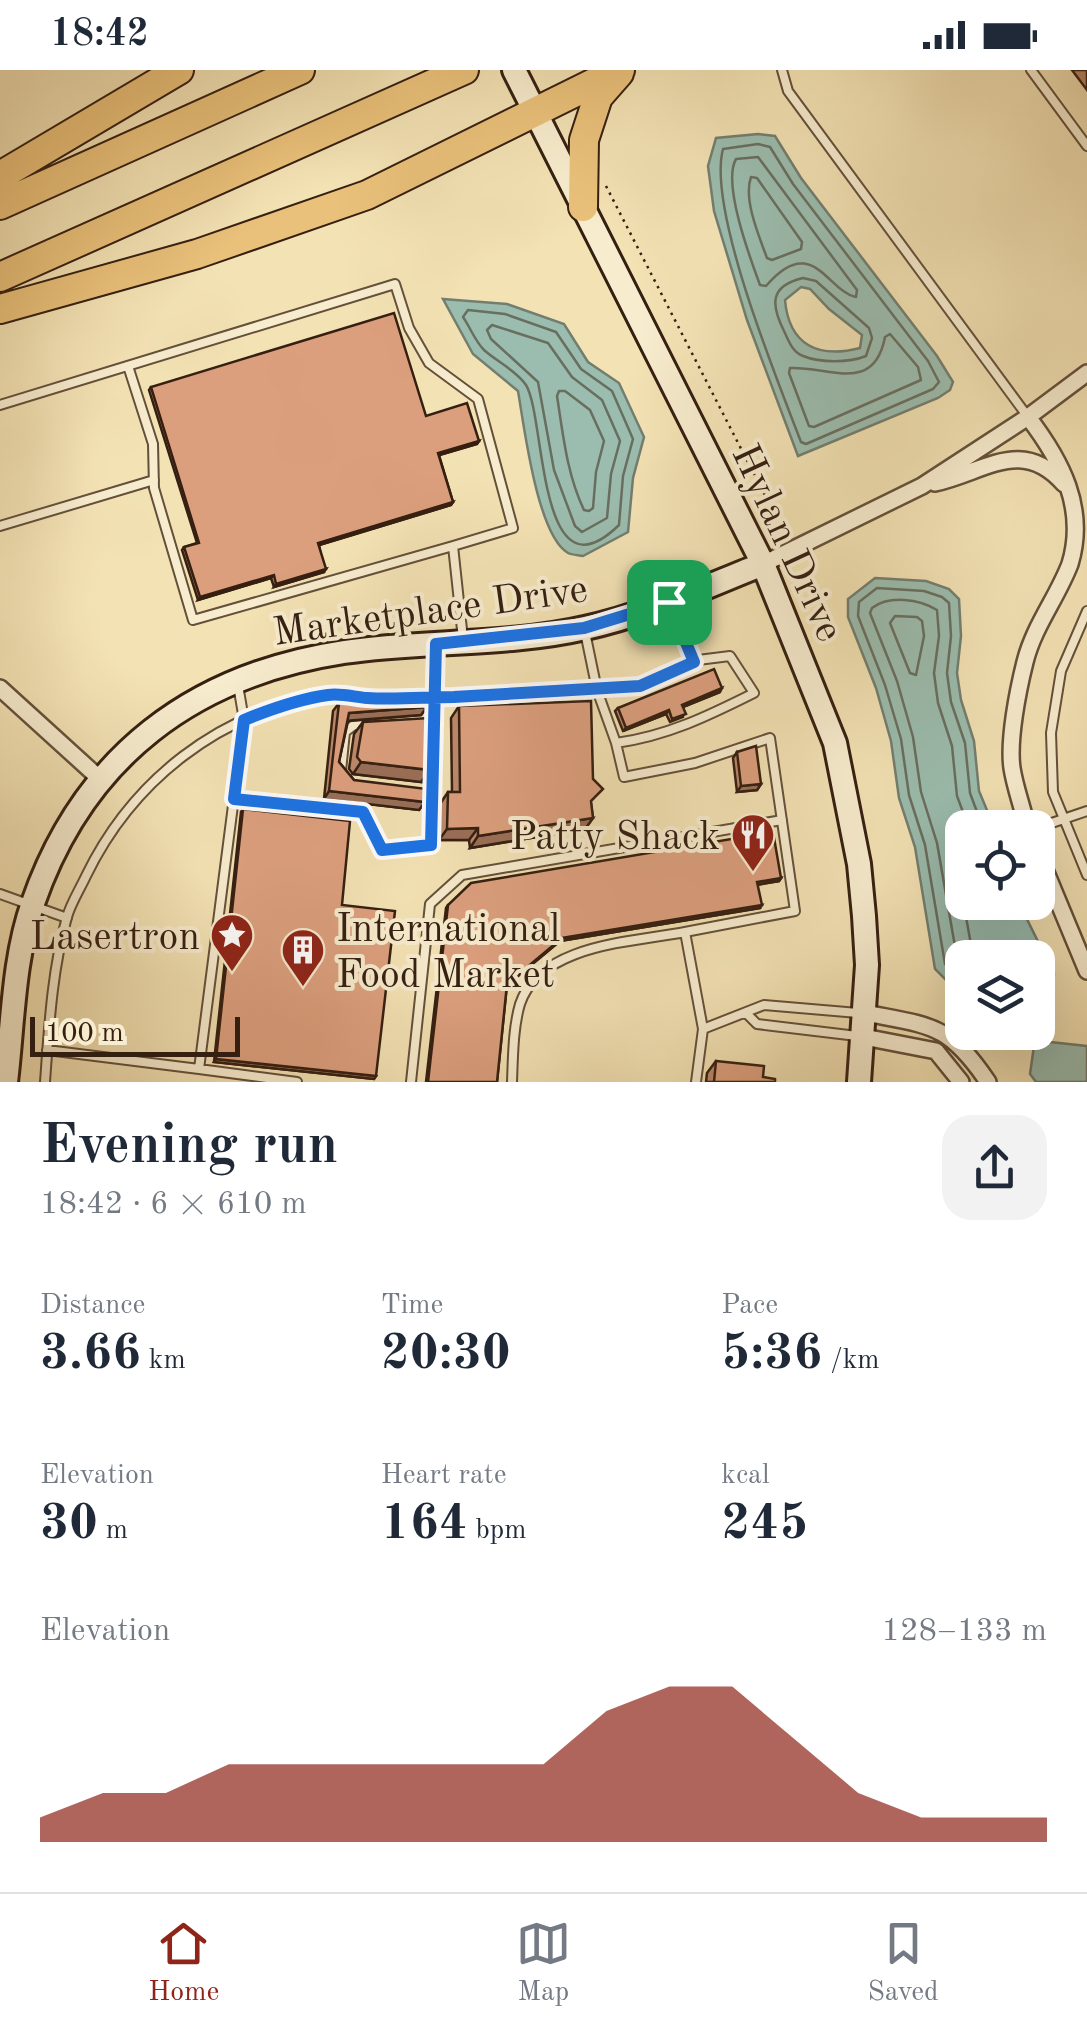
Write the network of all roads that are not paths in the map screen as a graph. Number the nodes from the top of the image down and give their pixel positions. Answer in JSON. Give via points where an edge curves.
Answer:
{"nodes":[{"id":1,"x":179,"y":70,"type":"edge"},
{"id":2,"x":300,"y":70,"type":"edge"},
{"id":3,"x":464,"y":70,"type":"edge"},
{"id":4,"x":514,"y":70,"type":"edge"},
{"id":5,"x":621,"y":70,"type":"edge"},
{"id":6,"x":782,"y":70,"type":"edge"},
{"id":7,"x":1032,"y":70,"type":"edge"},
{"id":8,"x":532,"y":107,"type":"junction"},
{"id":9,"x":1087,"y":146,"type":"edge"},
{"id":10,"x":0,"y":176,"type":"edge"},
{"id":11,"x":0,"y":205,"type":"edge"},
{"id":12,"x":583,"y":207,"type":"junction"},
{"id":13,"x":0,"y":277,"type":"edge"},
{"id":14,"x":0,"y":309,"type":"edge"},
{"id":15,"x":128,"y":366,"type":"junction"},
{"id":16,"x":1087,"y":373,"type":"edge"},
{"id":17,"x":0,"y":405,"type":"edge"},
{"id":18,"x":1028,"y":417,"type":"junction"},
{"id":19,"x":154,"y":480,"type":"junction"},
{"id":20,"x":922,"y":486,"type":"junction"},
{"id":21,"x":1072,"y":494,"type":"junction"},
{"id":22,"x":0,"y":526,"type":"edge"},
{"id":23,"x":1082,"y":526,"type":"edge"},
{"id":24,"x":454,"y":546,"type":"junction"},
{"id":25,"x":763,"y":564,"type":"junction"},
{"id":26,"x":669,"y":602,"type":"junction"},
{"id":27,"x":1087,"y":612,"type":"edge"},
{"id":28,"x":584,"y":628,"type":"junction"},
{"id":29,"x":464,"y":642,"type":"junction"},
{"id":30,"x":436,"y":644,"type":"junction"},
{"id":31,"x":694,"y":662,"type":"junction"},
{"id":32,"x":238,"y":680,"type":"junction"},
{"id":33,"x":597,"y":690,"type":"junction"},
{"id":34,"x":5,"y":693,"type":"edge"},
{"id":35,"x":433,"y":697,"type":"junction"},
{"id":36,"x":244,"y":720,"type":"junction"},
{"id":37,"x":433,"y":722,"type":"junction"},
{"id":38,"x":413,"y":723,"type":"edge"},
{"id":39,"x":374,"y":724,"type":"edge"},
{"id":40,"x":616,"y":742,"type":"junction"},
{"id":41,"x":99,"y":778,"type":"junction"},
{"id":42,"x":349,"y":781,"type":"edge"},
{"id":43,"x":415,"y":789,"type":"edge"},
{"id":44,"x":432,"y":790,"type":"junction"},
{"id":45,"x":234,"y":799,"type":"junction"},
{"id":46,"x":1023,"y":810,"type":"edge"},
{"id":47,"x":1087,"y":812,"type":"edge"},
{"id":48,"x":1066,"y":818,"type":"junction"},
{"id":49,"x":782,"y":820,"type":"junction"},
{"id":50,"x":1055,"y":822,"type":"edge"},
{"id":51,"x":1087,"y":875,"type":"edge"},
{"id":52,"x":0,"y":894,"type":"edge"},
{"id":53,"x":1055,"y":894,"type":"edge"},
{"id":54,"x":32,"y":905,"type":"junction"},
{"id":55,"x":66,"y":918,"type":"junction"},
{"id":56,"x":685,"y":932,"type":"junction"},
{"id":57,"x":1087,"y":971,"type":"edge"},
{"id":58,"x":747,"y":1014,"type":"junction"},
{"id":59,"x":865,"y":1025,"type":"junction"},
{"id":60,"x":703,"y":1030,"type":"junction"},
{"id":61,"x":47,"y":1050,"type":"junction"},
{"id":62,"x":199,"y":1069,"type":"junction"},
{"id":63,"x":6,"y":1082,"type":"edge"},
{"id":64,"x":44,"y":1082,"type":"edge"},
{"id":65,"x":297,"y":1082,"type":"edge"},
{"id":66,"x":411,"y":1082,"type":"edge"},
{"id":67,"x":512,"y":1082,"type":"edge"},
{"id":68,"x":696,"y":1082,"type":"edge"},
{"id":69,"x":859,"y":1082,"type":"edge"},
{"id":70,"x":961,"y":1082,"type":"edge"},
{"id":71,"x":988,"y":1082,"type":"edge"}],
"edges":[{"from":1,"to":10,"type":"highway"},
{"from":2,"to":11,"type":"highway"},
{"from":3,"to":13,"type":"highway"},
{"from":4,"to":8,"type":"main road","name":"Hylan Drive"},
{"from":5,"to":8,"type":"highway"},
{"from":5,"to":12,"type":"highway","via":[[598,98],[584,140]]},
{"from":6,"to":18,"type":"lane","via":[[788,91]]},
{"from":7,"to":9,"type":"lane"},
{"from":8,"to":12,"type":"main road","name":"Hylan Drive"},
{"from":8,"to":14,"type":"highway","via":[[367,195],[197,254]]},
{"from":12,"to":25,"type":"main road","name":"Hylan Drive"},
{"from":15,"to":17,"type":"lane"},
{"from":15,"to":19,"type":"lane","via":[[154,444]]},
{"from":15,"to":24,"type":"lane","via":[[395,284],[429,363],[478,398],[513,528]]},
{"from":16,"to":18,"type":"street","name":"Marketplace Drive"},
{"from":18,"to":20,"type":"street","name":"Marketplace Drive"},
{"from":18,"to":21,"type":"street","via":[[1065,470]]},
{"from":19,"to":22,"type":"lane"},
{"from":19,"to":24,"type":"lane","via":[[193,620]]},
{"from":20,"to":21,"type":"street","name":"Marketplace Drive","via":[[1024,459],[1043,464]]},
{"from":20,"to":25,"type":"street","name":"Marketplace Drive"},
{"from":21,"to":23,"type":"street"},
{"from":23,"to":46,"type":"street","via":[[1025,660],[1012,765]]},
{"from":24,"to":29,"type":"lane"},
{"from":25,"to":26,"type":"main road","name":"Marketplace Drive"},
{"from":25,"to":59,"type":"main road","name":"Hylan Drive","via":[[835,743],[858,864]]},
{"from":26,"to":28,"type":"main road","name":"Marketplace Drive"},
{"from":26,"to":31,"type":"lane"},
{"from":27,"to":48,"type":"lane","via":[[1060,671],[1051,732],[1052,792]]},
{"from":28,"to":29,"type":"main road","name":"Marketplace Drive"},
{"from":28,"to":33,"type":"lane"},
{"from":29,"to":30,"type":"main road","name":"Marketplace Drive"},
{"from":30,"to":32,"type":"main road","name":"Marketplace Drive","via":[[291,661]]},
{"from":30,"to":35,"type":"lane"},
{"from":31,"to":33,"type":"lane","via":[[640,686]]},
{"from":31,"to":40,"type":"lane","via":[[730,656],[754,693],[687,726]]},
{"from":32,"to":36,"type":"lane"},
{"from":32,"to":41,"type":"main road","name":"Marketplace Drive","via":[[176,712]]},
{"from":33,"to":35,"type":"lane"},
{"from":33,"to":40,"type":"lane"},
{"from":34,"to":41,"type":"street"},
{"from":35,"to":36,"type":"lane","via":[[328,695]]},
{"from":35,"to":37,"type":"lane"},
{"from":36,"to":45,"type":"lane"},
{"from":36,"to":55,"type":"lane","via":[[153,780],[97,854]]},
{"from":37,"to":38,"type":"lane"},
{"from":37,"to":44,"type":"lane"},
{"from":39,"to":42,"type":"lane","via":[[345,732],[341,771]]},
{"from":40,"to":49,"type":"lane","via":[[624,777],[770,738]]},
{"from":41,"to":54,"type":"main road","name":"Marketplace Drive"},
{"from":43,"to":44,"type":"lane"},
{"from":44,"to":45,"type":"lane","via":[[431,845],[382,850],[363,812]]},
{"from":45,"to":62,"type":"lane"},
{"from":47,"to":48,"type":"lane"},
{"from":48,"to":50,"type":"lane"},
{"from":48,"to":51,"type":"lane"},
{"from":49,"to":56,"type":"lane","via":[[795,911]]},
{"from":49,"to":66,"type":"lane","via":[[462,875],[430,904]]},
{"from":52,"to":54,"type":"lane"},
{"from":53,"to":57,"type":"street"},
{"from":54,"to":55,"type":"lane"},
{"from":54,"to":63,"type":"main road","name":"Marketplace Drive"},
{"from":55,"to":61,"type":"lane"},
{"from":56,"to":60,"type":"lane"},
{"from":56,"to":67,"type":"lane","via":[[577,952],[542,974],[520,1005]]},
{"from":58,"to":59,"type":"lane","via":[[757,1024]]},
{"from":58,"to":59,"type":"lane","via":[[764,1004]]},
{"from":58,"to":60,"type":"lane"},
{"from":59,"to":69,"type":"main road","name":"Hylan Drive"},
{"from":59,"to":70,"type":"street","via":[[936,1051]]},
{"from":59,"to":71,"type":"street","via":[[940,1029],[966,1050]]},
{"from":60,"to":68,"type":"lane"},
{"from":61,"to":62,"type":"lane"},
{"from":61,"to":64,"type":"lane"},
{"from":62,"to":65,"type":"lane"}]}
